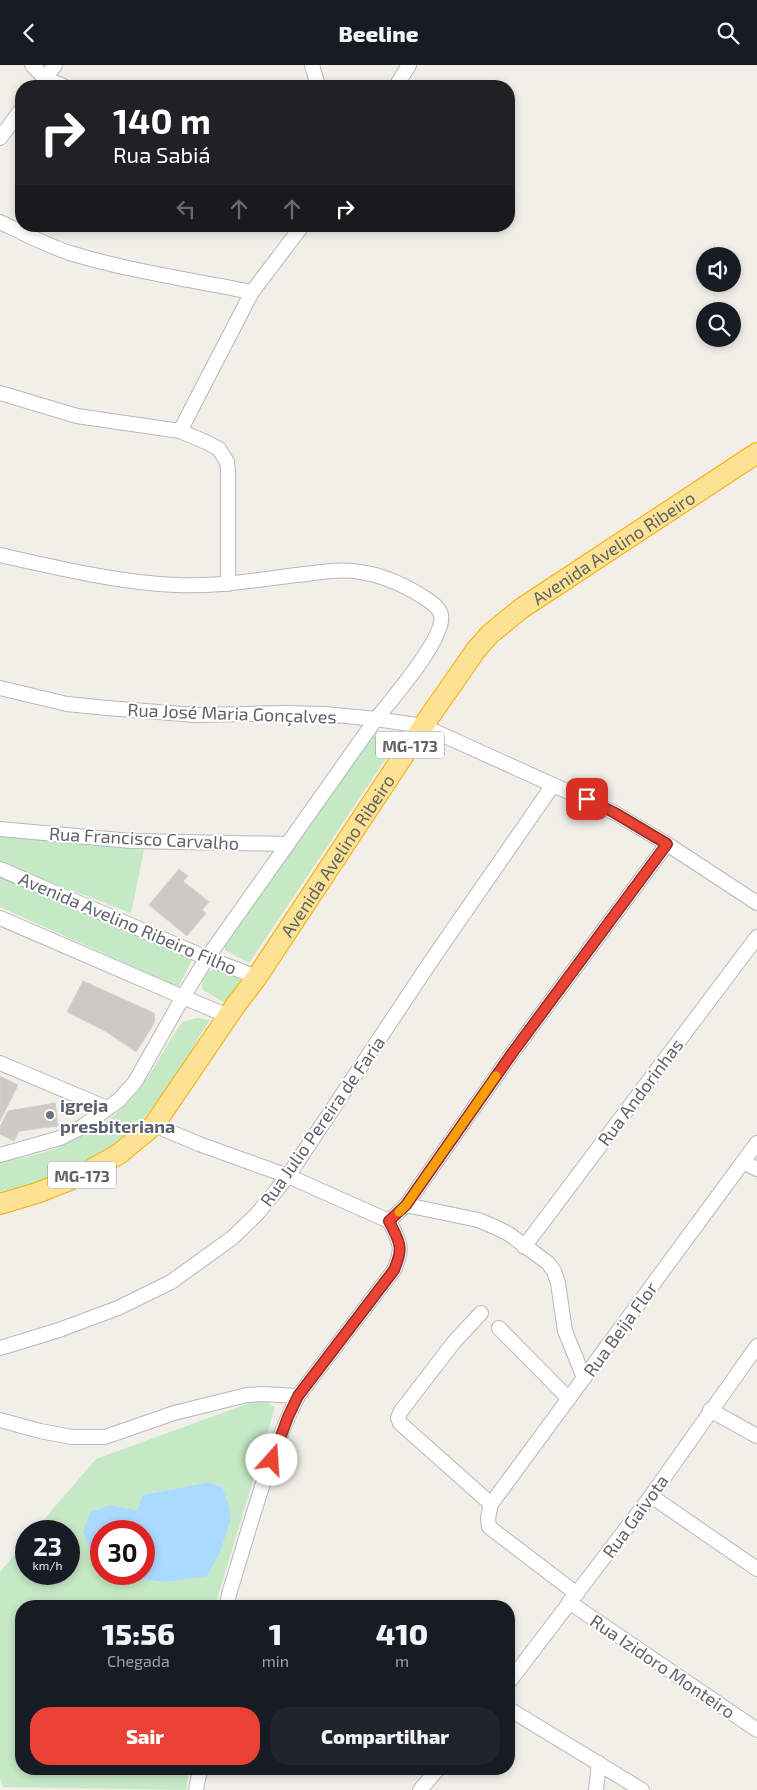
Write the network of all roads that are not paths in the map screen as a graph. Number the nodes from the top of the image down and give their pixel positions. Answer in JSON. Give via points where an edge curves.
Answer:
{"nodes":[{"id":1,"x":32,"y":65,"type":"edge"},
{"id":2,"x":55,"y":65,"type":"edge"},
{"id":3,"x":312,"y":65,"type":"edge"},
{"id":4,"x":409,"y":65,"type":"edge"},
{"id":5,"x":42,"y":80,"type":"edge"},
{"id":6,"x":44,"y":80,"type":"edge"},
{"id":7,"x":316,"y":80,"type":"edge"},
{"id":8,"x":400,"y":80,"type":"edge"},
{"id":9,"x":15,"y":118,"type":"edge"},
{"id":10,"x":0,"y":138,"type":"edge"},
{"id":11,"x":0,"y":222,"type":"edge"},
{"id":12,"x":15,"y":229,"type":"edge"},
{"id":13,"x":21,"y":232,"type":"edge"},
{"id":14,"x":297,"y":232,"type":"edge"},
{"id":15,"x":252,"y":292,"type":"junction"},
{"id":16,"x":0,"y":393,"type":"edge"},
{"id":17,"x":180,"y":431,"type":"junction"},
{"id":18,"x":757,"y":453,"type":"edge"},
{"id":19,"x":0,"y":555,"type":"edge"},
{"id":20,"x":228,"y":583,"type":"junction"},
{"id":21,"x":0,"y":688,"type":"edge"},
{"id":22,"x":376,"y":719,"type":"junction"},
{"id":23,"x":423,"y":726,"type":"junction"},
{"id":24,"x":553,"y":785,"type":"junction"},
{"id":25,"x":0,"y":829,"type":"edge"},
{"id":26,"x":288,"y":844,"type":"junction"},
{"id":27,"x":667,"y":844,"type":"junction"},
{"id":28,"x":0,"y":869,"type":"edge"},
{"id":29,"x":757,"y":903,"type":"edge"},
{"id":30,"x":0,"y":918,"type":"edge"},
{"id":31,"x":757,"y":937,"type":"edge"},
{"id":32,"x":207,"y":958,"type":"junction"},
{"id":33,"x":257,"y":977,"type":"junction"},
{"id":34,"x":183,"y":997,"type":"junction"},
{"id":35,"x":228,"y":1016,"type":"junction"},
{"id":36,"x":0,"y":1063,"type":"edge"},
{"id":37,"x":107,"y":1108,"type":"junction"},
{"id":38,"x":154,"y":1125,"type":"junction"},
{"id":39,"x":757,"y":1143,"type":"edge"},
{"id":40,"x":0,"y":1155,"type":"edge"},
{"id":41,"x":743,"y":1162,"type":"junction"},
{"id":42,"x":757,"y":1169,"type":"edge"},
{"id":43,"x":288,"y":1176,"type":"junction"},
{"id":44,"x":0,"y":1204,"type":"edge"},
{"id":45,"x":406,"y":1205,"type":"junction"},
{"id":46,"x":389,"y":1221,"type":"junction"},
{"id":47,"x":524,"y":1247,"type":"junction"},
{"id":48,"x":482,"y":1313,"type":"dead end"},
{"id":49,"x":499,"y":1328,"type":"dead end"},
{"id":50,"x":757,"y":1347,"type":"edge"},
{"id":51,"x":0,"y":1348,"type":"edge"},
{"id":52,"x":584,"y":1378,"type":"junction"},
{"id":53,"x":298,"y":1396,"type":"junction"},
{"id":54,"x":569,"y":1399,"type":"junction"},
{"id":55,"x":710,"y":1411,"type":"junction"},
{"id":56,"x":0,"y":1420,"type":"edge"},
{"id":57,"x":757,"y":1436,"type":"edge"},
{"id":58,"x":651,"y":1496,"type":"junction"},
{"id":59,"x":491,"y":1504,"type":"junction"},
{"id":60,"x":488,"y":1518,"type":"joint"},
{"id":61,"x":757,"y":1569,"type":"edge"},
{"id":62,"x":573,"y":1598,"type":"junction"},
{"id":63,"x":228,"y":1600,"type":"edge"},
{"id":64,"x":515,"y":1674,"type":"edge"},
{"id":65,"x":515,"y":1713,"type":"edge"},
{"id":66,"x":757,"y":1730,"type":"edge"},
{"id":67,"x":600,"y":1763,"type":"junction"},
{"id":68,"x":199,"y":1775,"type":"edge"},
{"id":69,"x":433,"y":1775,"type":"edge"},
{"id":70,"x":196,"y":1790,"type":"edge"},
{"id":71,"x":420,"y":1790,"type":"edge"},
{"id":72,"x":596,"y":1790,"type":"edge"},
{"id":73,"x":642,"y":1790,"type":"edge"}],
"edges":[{"from":1,"to":5,"type":"street"},
{"from":2,"to":6,"type":"street"},
{"from":3,"to":7,"type":"street"},
{"from":4,"to":8,"type":"street"},
{"from":9,"to":10,"type":"street"},
{"from":11,"to":12,"type":"street"},
{"from":13,"to":15,"type":"street","via":[[68,252],[106,263]]},
{"from":14,"to":15,"type":"street"},
{"from":15,"to":17,"type":"street"},
{"from":16,"to":17,"type":"street","via":[[77,416]]},
{"from":17,"to":20,"type":"street","via":[[218,449],[227,462]]},
{"from":18,"to":23,"type":"highway","name":"Avenida Avelino Ribeiro","number":"MG-173","via":[[522,608],[476,650]]},
{"from":19,"to":20,"type":"street","via":[[135,582],[177,585]]},
{"from":20,"to":22,"type":"street","via":[[359,571],[406,587],[437,607],[442,618],[433,645]]},
{"from":21,"to":22,"type":"street","name":"Rua José Maria Gonçalves","via":[[67,703],[116,709],[196,715],[325,714]]},
{"from":22,"to":23,"type":"street","name":"Rua José Maria Gonçalves"},
{"from":22,"to":26,"type":"street"},
{"from":23,"to":24,"type":"street","name":"Rua José Maria Gonçalves"},
{"from":23,"to":33,"type":"highway","name":"Avenida Avelino Ribeiro","number":"MG-173"},
{"from":24,"to":27,"type":"street","name":"Rua José Maria Gonçalves","via":[[615,813]]},
{"from":24,"to":43,"type":"street","name":"Rua Julio Pereira de Faria"},
{"from":25,"to":26,"type":"street","name":"Rua Francisco Carvalho","via":[[131,841]]},
{"from":26,"to":32,"type":"street"},
{"from":27,"to":29,"type":"street","name":"Rua José Maria Gonçalves"},
{"from":27,"to":45,"type":"street","via":[[513,1052]]},
{"from":28,"to":32,"type":"street","name":"Avenida Avelino Ribeiro Filho"},
{"from":30,"to":34,"type":"street"},
{"from":31,"to":47,"type":"street","name":"Rua Andorinhas"},
{"from":32,"to":33,"type":"street","name":"Avenida Avelino Ribeiro Filho"},
{"from":32,"to":34,"type":"street"},
{"from":33,"to":35,"type":"highway","name":"Avenida Avelino Ribeiro","number":"MG-173"},
{"from":34,"to":35,"type":"street"},
{"from":34,"to":37,"type":"street","number":"MG-173","via":[[135,1081],[119,1100]]},
{"from":35,"to":38,"type":"highway","name":"Avenida Avelino Ribeiro","number":"MG-173"},
{"from":36,"to":37,"type":"street"},
{"from":37,"to":40,"type":"street","number":"MG-173","via":[[82,1127],[60,1137]]},
{"from":38,"to":43,"type":"street"},
{"from":38,"to":44,"type":"highway","name":"Avenida Avelino Ribeiro","number":"MG-173","via":[[119,1154],[80,1176]]},
{"from":39,"to":41,"type":"street","name":"Rua Beija Flor"},
{"from":41,"to":42,"type":"street"},
{"from":41,"to":52,"type":"street","name":"Rua Beija Flor"},
{"from":43,"to":46,"type":"street"},
{"from":43,"to":51,"type":"street","name":"Rua Julio Pereira de Faria","via":[[232,1238],[171,1282],[118,1309]]},
{"from":45,"to":46,"type":"street"},
{"from":45,"to":47,"type":"street","via":[[478,1221],[510,1235]]},
{"from":46,"to":53,"type":"street","via":[[400,1242],[400,1257],[394,1270]]},
{"from":47,"to":52,"type":"street","via":[[554,1271],[565,1331]]},
{"from":48,"to":59,"type":"street","via":[[454,1342],[398,1418]]},
{"from":49,"to":54,"type":"street"},
{"from":50,"to":55,"type":"street","name":"Rua Gaivota"},
{"from":52,"to":54,"type":"street","name":"Rua Beija Flor"},
{"from":53,"to":56,"type":"street","via":[[247,1395],[174,1413],[105,1437],[72,1437]]},
{"from":53,"to":63,"type":"street","via":[[278,1443]]},
{"from":54,"to":59,"type":"street","name":"Rua Beija Flor"},
{"from":55,"to":57,"type":"street"},
{"from":55,"to":58,"type":"street","name":"Rua Gaivota"},
{"from":58,"to":61,"type":"street"},
{"from":58,"to":62,"type":"street","name":"Rua Gaivota"},
{"from":59,"to":60,"type":"street","name":"Rua Beija Flor"},
{"from":60,"to":62,"type":"street","name":"Rua Izidoro Monteiro","via":[[489,1527]]},
{"from":62,"to":64,"type":"street","name":"Rua Gaivota"},
{"from":62,"to":66,"type":"street","name":"Rua Izidoro Monteiro"},
{"from":65,"to":67,"type":"street"},
{"from":67,"to":72,"type":"street"},
{"from":67,"to":73,"type":"street"},
{"from":68,"to":70,"type":"street"},
{"from":69,"to":71,"type":"street"}]}
